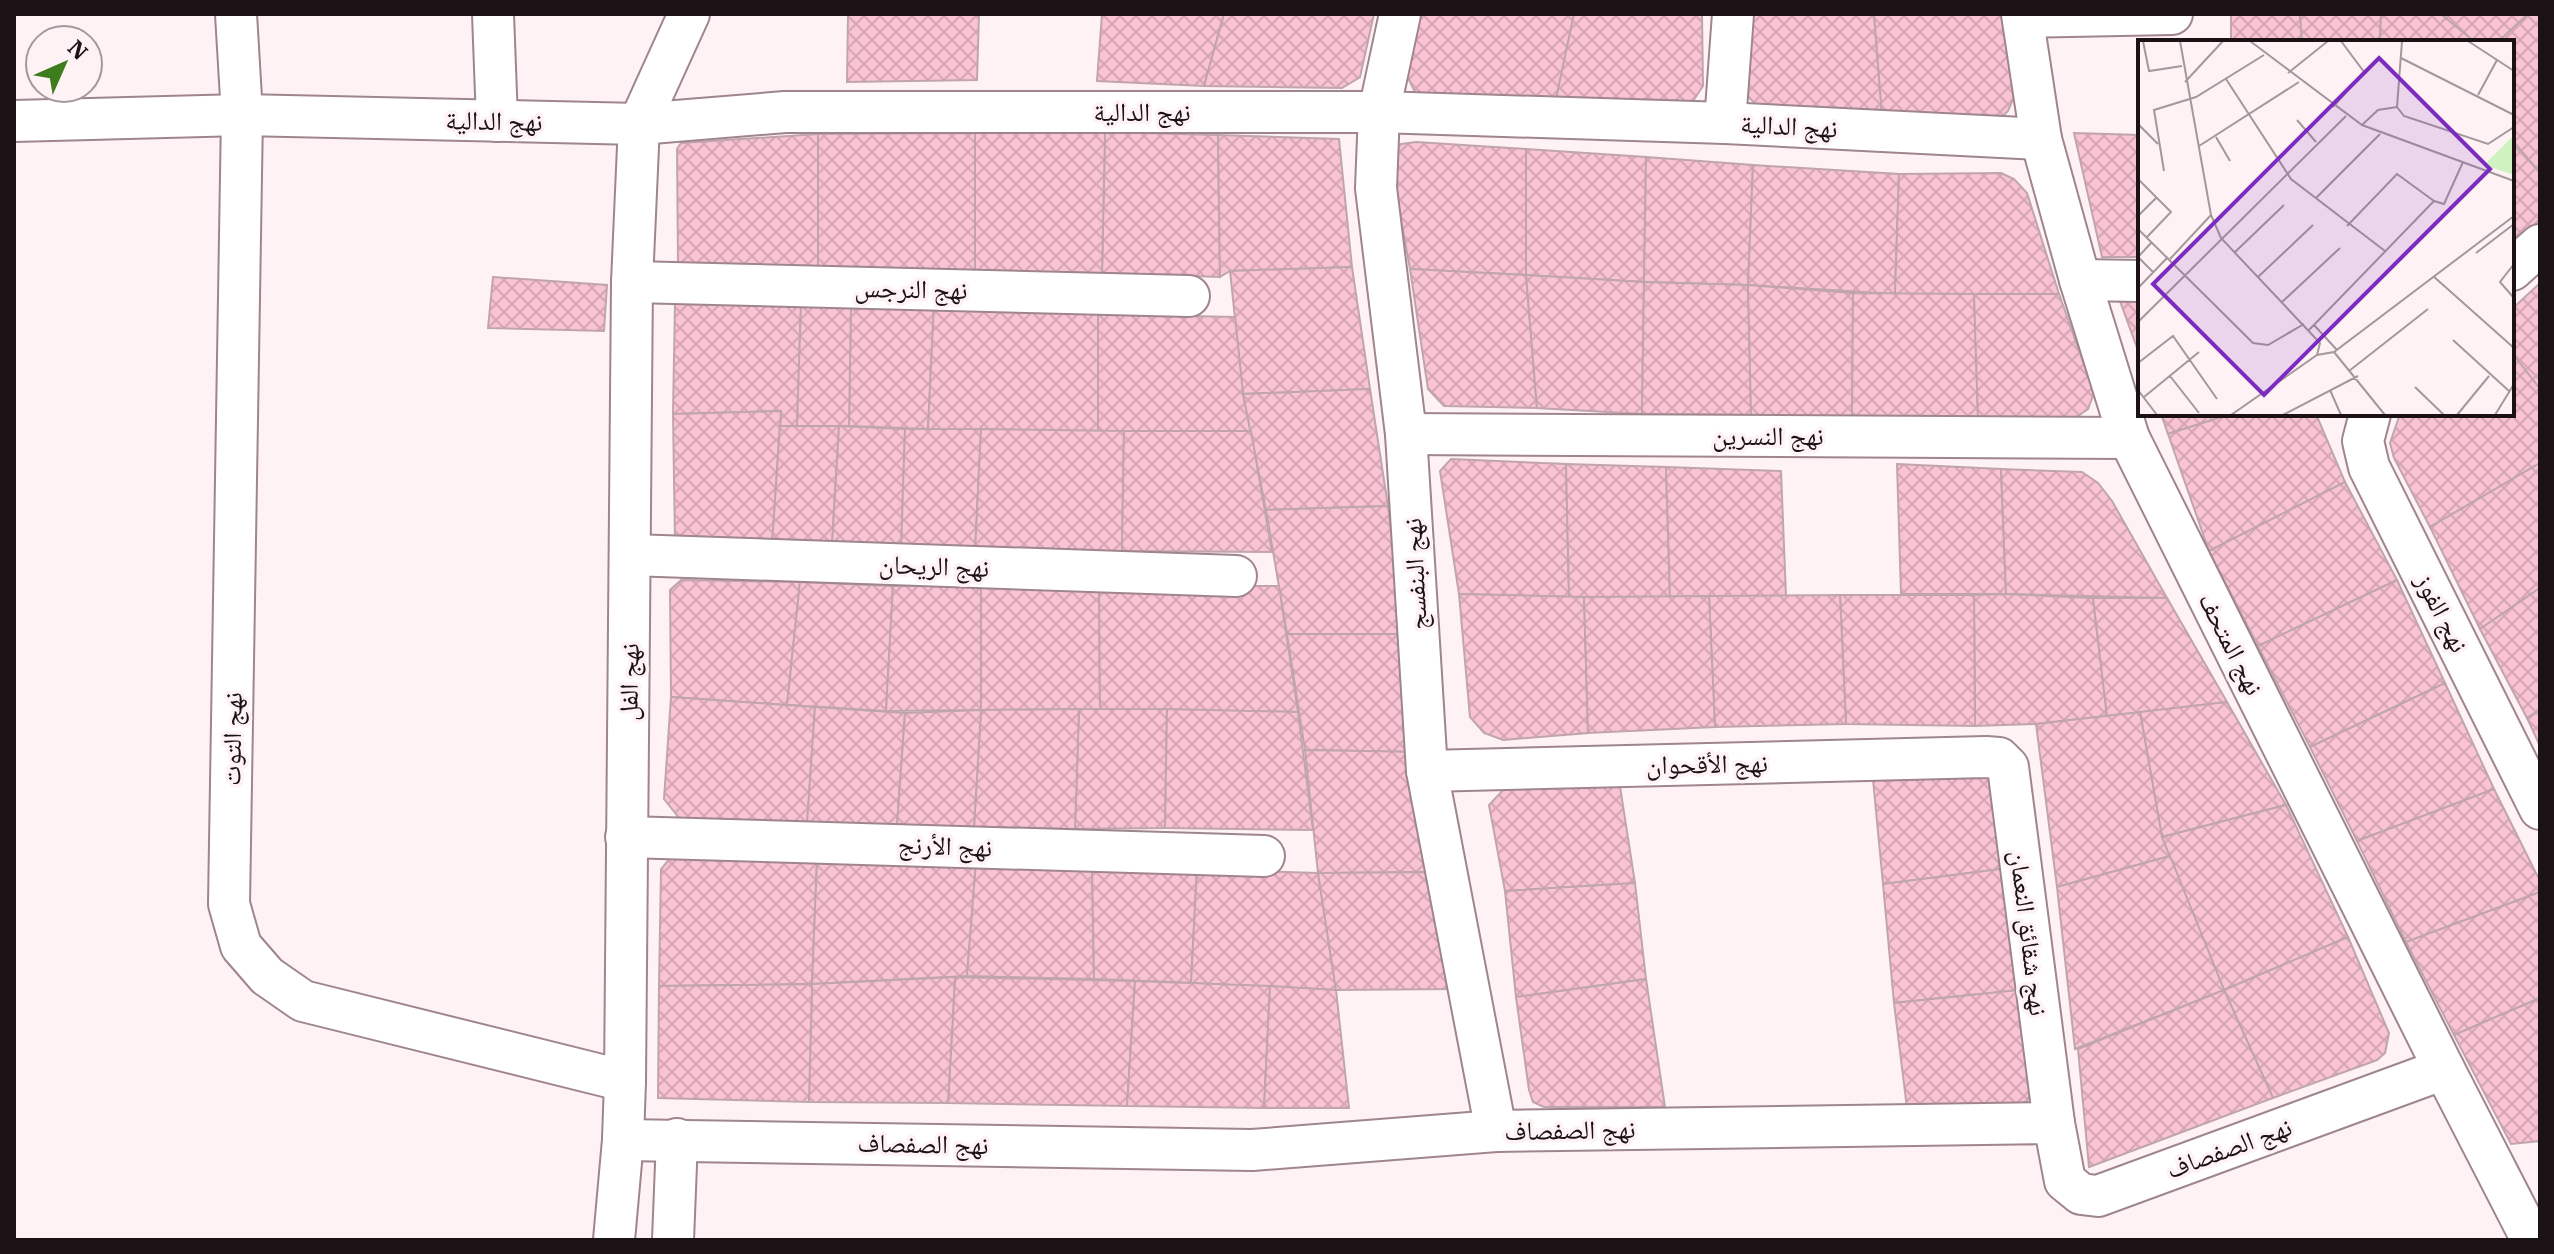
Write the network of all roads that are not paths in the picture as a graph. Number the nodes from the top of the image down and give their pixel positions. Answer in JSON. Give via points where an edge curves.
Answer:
{"nodes":[{"id":1,"x":236,"y":14,"type":"edge"},
{"id":2,"x":493,"y":14,"type":"edge"},
{"id":3,"x":689,"y":14,"type":"edge"},
{"id":4,"x":1400,"y":14,"type":"edge"},
{"id":5,"x":1733,"y":14,"type":"edge"},
{"id":6,"x":2172,"y":14,"type":"edge"},
{"id":7,"x":2022,"y":16,"type":"edge"},
{"id":8,"x":1379,"y":112,"type":"junction"},
{"id":9,"x":242,"y":115,"type":"junction"},
{"id":10,"x":14,"y":121,"type":"edge"},
{"id":11,"x":497,"y":121,"type":"junction"},
{"id":12,"x":1725,"y":123,"type":"junction"},
{"id":13,"x":639,"y":124,"type":"junction"},
{"id":14,"x":2041,"y":139,"type":"junction"},
{"id":15,"x":2540,"y":245,"type":"edge"},
{"id":16,"x":2514,"y":268,"type":"edge"},
{"id":17,"x":2080,"y":280,"type":"junction"},
{"id":18,"x":2138,"y":281,"type":"edge"},
{"id":19,"x":632,"y":282,"type":"junction"},
{"id":20,"x":1189,"y":296,"type":"dead end"},
{"id":21,"x":2369,"y":416,"type":"edge"},
{"id":22,"x":1406,"y":434,"type":"junction"},
{"id":23,"x":2129,"y":438,"type":"junction"},
{"id":24,"x":631,"y":555,"type":"junction"},
{"id":25,"x":1236,"y":576,"type":"dead end"},
{"id":26,"x":1986,"y":757,"type":"joint"},
{"id":27,"x":1427,"y":771,"type":"junction"},
{"id":28,"x":2540,"y":809,"type":"edge"},
{"id":29,"x":626,"y":837,"type":"junction"},
{"id":30,"x":1264,"y":856,"type":"dead end"},
{"id":31,"x":2444,"y":1069,"type":"junction"},
{"id":32,"x":625,"y":1081,"type":"junction"},
{"id":33,"x":2054,"y":1123,"type":"junction"},
{"id":34,"x":1496,"y":1131,"type":"junction"},
{"id":35,"x":677,"y":1139,"type":"junction"},
{"id":36,"x":623,"y":1140,"type":"junction"},
{"id":37,"x":614,"y":1240,"type":"edge"},
{"id":38,"x":673,"y":1240,"type":"edge"},
{"id":39,"x":2532,"y":1240,"type":"edge"}],
"edges":[{"from":1,"to":9,"type":"street","name":"نهج التوت"},
{"from":2,"to":11,"type":"street"},
{"from":3,"to":13,"type":"street"},
{"from":4,"to":8,"type":"street","name":"نهج البنفسج"},
{"from":5,"to":12,"type":"street"},
{"from":6,"to":7,"type":"street"},
{"from":7,"to":14,"type":"street","name":"نهج المتحف"},
{"from":8,"to":12,"type":"street","name":"نهج الدالية"},
{"from":8,"to":13,"type":"street","name":"نهج الدالية","via":[[785,112]]},
{"from":8,"to":22,"type":"street","name":"نهج البنفسج","via":[[1376,188]]},
{"from":9,"to":10,"type":"street","name":"نهج الدالية"},
{"from":9,"to":11,"type":"street","name":"نهج الدالية"},
{"from":9,"to":32,"type":"street","name":"نهج التوت","via":[[229,904],[241,946],[267,976],[303,1001]]},
{"from":11,"to":13,"type":"street","name":"نهج الدالية"},
{"from":12,"to":14,"type":"street","name":"نهج الدالية"},
{"from":13,"to":19,"type":"street","name":"نهج الفل"},
{"from":14,"to":17,"type":"street","name":"نهج المتحف"},
{"from":15,"to":16,"type":"street"},
{"from":17,"to":18,"type":"street"},
{"from":17,"to":23,"type":"street","name":"نهج المتحف"},
{"from":19,"to":20,"type":"street","name":"نهج النرجس"},
{"from":19,"to":24,"type":"street","name":"نهج الفل"},
{"from":21,"to":28,"type":"street","name":"نهج الفوز","via":[[2363,441],[2369,467]]},
{"from":22,"to":23,"type":"street","name":"نهج النسرين"},
{"from":22,"to":27,"type":"street","name":"نهج البنفسج"},
{"from":23,"to":31,"type":"street","name":"نهج المتحف"},
{"from":24,"to":25,"type":"street","name":"نهج الريحان"},
{"from":24,"to":29,"type":"street","name":"نهج الفل"},
{"from":26,"to":27,"type":"street","name":"نهج الأقحوان"},
{"from":26,"to":33,"type":"street","name":"نهج شقائق النعمان","via":[[1999,758],[2008,767]]},
{"from":27,"to":34,"type":"street","name":"نهج البنفسج"},
{"from":29,"to":30,"type":"street","name":"نهج الأرنج"},
{"from":29,"to":32,"type":"street","name":"نهج الفل"},
{"from":31,"to":33,"type":"street","name":"نهج الصفصاف","via":[[2098,1196],[2081,1194],[2065,1181]]},
{"from":31,"to":39,"type":"street","name":"نهج المتحف"},
{"from":32,"to":36,"type":"street","name":"نهج الفل"},
{"from":33,"to":34,"type":"street","name":"نهج الصفصاف"},
{"from":34,"to":35,"type":"street","name":"نهج الصفصاف","via":[[1252,1150]]},
{"from":35,"to":36,"type":"street","name":"نهج الصفصاف"},
{"from":35,"to":38,"type":"street"},
{"from":36,"to":37,"type":"street","name":"نهج الفل"}]}
